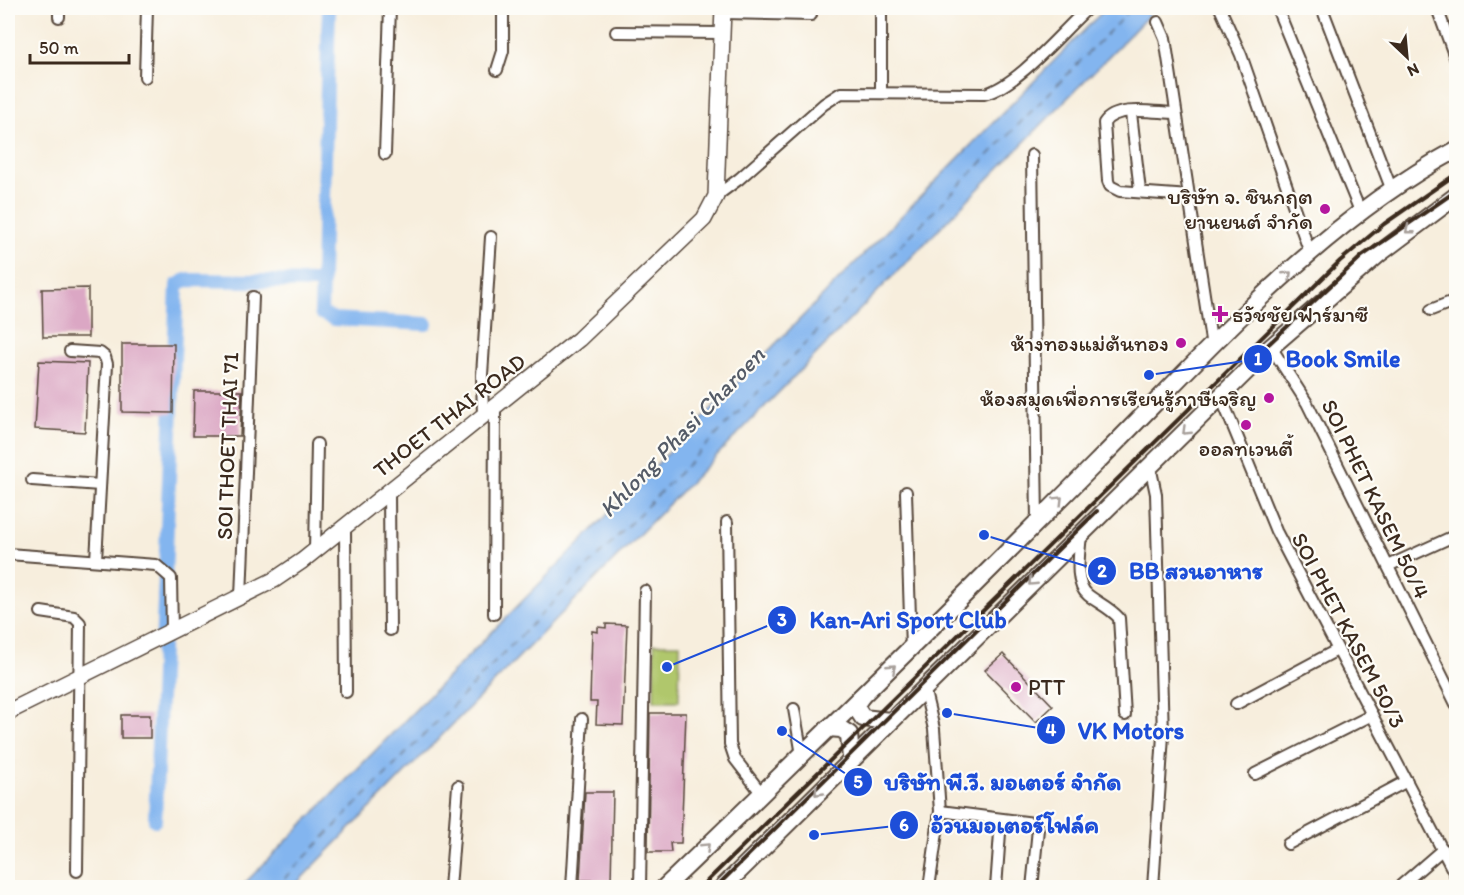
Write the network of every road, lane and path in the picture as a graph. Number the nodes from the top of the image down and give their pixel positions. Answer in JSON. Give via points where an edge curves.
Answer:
{"nodes":[{"id":1,"x":147,"y":8,"type":"edge"},
{"id":2,"x":390,"y":8,"type":"edge"},
{"id":3,"x":503,"y":8,"type":"edge"},
{"id":4,"x":881,"y":8,"type":"edge"},
{"id":5,"x":1088,"y":8,"type":"edge"},
{"id":6,"x":1220,"y":8,"type":"edge"},
{"id":7,"x":1277,"y":8,"type":"edge"},
{"id":8,"x":1322,"y":8,"type":"edge"},
{"id":9,"x":1437,"y":8,"type":"edge"},
{"id":10,"x":723,"y":10,"type":"edge"},
{"id":11,"x":811,"y":15,"type":"dead end"},
{"id":12,"x":1158,"y":22,"type":"dead end"},
{"id":13,"x":616,"y":32,"type":"dead end"},
{"id":14,"x":722,"y":33,"type":"junction"},
{"id":15,"x":1456,"y":60,"type":"edge"},
{"id":16,"x":497,"y":70,"type":"dead end"},
{"id":17,"x":145,"y":77,"type":"dead end"},
{"id":18,"x":881,"y":93,"type":"junction"},
{"id":19,"x":1131,"y":112,"type":"junction"},
{"id":20,"x":1176,"y":113,"type":"junction"},
{"id":21,"x":1456,"y":150,"type":"edge"},
{"id":22,"x":385,"y":154,"type":"dead end"},
{"id":23,"x":1032,"y":155,"type":"dead end"},
{"id":24,"x":1391,"y":188,"type":"junction"},
{"id":25,"x":1140,"y":191,"type":"junction"},
{"id":26,"x":716,"y":196,"type":"junction"},
{"id":27,"x":1190,"y":196,"type":"junction"},
{"id":28,"x":1456,"y":196,"type":"edge"},
{"id":29,"x":1360,"y":211,"type":"junction"},
{"id":30,"x":490,"y":237,"type":"dead end"},
{"id":31,"x":1310,"y":253,"type":"junction"},
{"id":32,"x":253,"y":297,"type":"dead end"},
{"id":33,"x":1456,"y":300,"type":"edge"},
{"id":34,"x":1431,"y":310,"type":"dead end"},
{"id":35,"x":1212,"y":347,"type":"junction"},
{"id":36,"x":1271,"y":347,"type":"junction"},
{"id":37,"x":70,"y":351,"type":"dead end"},
{"id":38,"x":1221,"y":397,"type":"junction"},
{"id":39,"x":489,"y":413,"type":"junction"},
{"id":40,"x":317,"y":444,"type":"dead end"},
{"id":41,"x":1150,"y":466,"type":"junction"},
{"id":42,"x":32,"y":480,"type":"dead end"},
{"id":43,"x":100,"y":485,"type":"junction"},
{"id":44,"x":390,"y":490,"type":"junction"},
{"id":45,"x":906,"y":492,"type":"dead end"},
{"id":46,"x":727,"y":522,"type":"dead end"},
{"id":47,"x":1037,"y":523,"type":"junction"},
{"id":48,"x":345,"y":527,"type":"junction"},
{"id":49,"x":1081,"y":534,"type":"junction"},
{"id":50,"x":1456,"y":535,"type":"edge"},
{"id":51,"x":315,"y":551,"type":"junction"},
{"id":52,"x":8,"y":554,"type":"edge"},
{"id":53,"x":96,"y":560,"type":"junction"},
{"id":54,"x":1388,"y":566,"type":"junction"},
{"id":55,"x":645,"y":591,"type":"dead end"},
{"id":56,"x":241,"y":597,"type":"junction"},
{"id":57,"x":41,"y":612,"type":"dead end"},
{"id":58,"x":494,"y":614,"type":"dead end"},
{"id":59,"x":390,"y":630,"type":"dead end"},
{"id":60,"x":172,"y":631,"type":"junction"},
{"id":61,"x":911,"y":650,"type":"junction"},
{"id":62,"x":1337,"y":650,"type":"junction"},
{"id":63,"x":80,"y":678,"type":"junction"},
{"id":64,"x":924,"y":688,"type":"junction"},
{"id":65,"x":346,"y":692,"type":"dead end"},
{"id":66,"x":862,"y":696,"type":"junction"},
{"id":67,"x":1236,"y":704,"type":"dead end"},
{"id":68,"x":1456,"y":704,"type":"edge"},
{"id":69,"x":794,"y":709,"type":"dead end"},
{"id":70,"x":8,"y":712,"type":"edge"},
{"id":71,"x":1125,"y":715,"type":"dead end"},
{"id":72,"x":1372,"y":715,"type":"junction"},
{"id":73,"x":582,"y":719,"type":"dead end"},
{"id":74,"x":890,"y":721,"type":"junction"},
{"id":75,"x":828,"y":728,"type":"junction"},
{"id":76,"x":802,"y":755,"type":"junction"},
{"id":77,"x":851,"y":759,"type":"junction"},
{"id":78,"x":1255,"y":774,"type":"dead end"},
{"id":79,"x":1407,"y":781,"type":"junction"},
{"id":80,"x":458,"y":786,"type":"dead end"},
{"id":81,"x":762,"y":794,"type":"junction"},
{"id":82,"x":940,"y":811,"type":"junction"},
{"id":83,"x":1001,"y":819,"type":"junction"},
{"id":84,"x":1288,"y":844,"type":"dead end"},
{"id":85,"x":1443,"y":849,"type":"junction"},
{"id":86,"x":77,"y":872,"type":"dead end"},
{"id":87,"x":1456,"y":876,"type":"edge"},
{"id":88,"x":450,"y":888,"type":"edge"},
{"id":89,"x":572,"y":888,"type":"edge"},
{"id":90,"x":640,"y":888,"type":"edge"},
{"id":91,"x":664,"y":888,"type":"edge"},
{"id":92,"x":722,"y":888,"type":"edge"},
{"id":93,"x":929,"y":888,"type":"edge"},
{"id":94,"x":996,"y":888,"type":"edge"},
{"id":95,"x":1032,"y":888,"type":"edge"},
{"id":96,"x":1153,"y":888,"type":"edge"},
{"id":97,"x":1398,"y":888,"type":"edge"}],
"edges":[{"from":1,"to":17,"type":"street"},
{"from":2,"to":22,"type":"street"},
{"from":3,"to":16,"type":"street","via":[[503,51]]},
{"from":4,"to":18,"type":"street"},
{"from":5,"to":18,"type":"street","via":[[996,91]]},
{"from":6,"to":31,"type":"street","via":[[1241,55]]},
{"from":7,"to":29,"type":"street"},
{"from":8,"to":24,"type":"street"},
{"from":9,"to":15,"type":"street"},
{"from":10,"to":11,"type":"street"},
{"from":10,"to":14,"type":"main road","name":"THOET THAI ROAD"},
{"from":12,"to":20,"type":"street","via":[[1165,38]]},
{"from":13,"to":14,"type":"street"},
{"from":14,"to":26,"type":"main road","name":"THOET THAI ROAD"},
{"from":18,"to":26,"type":"street","via":[[852,91],[833,97]]},
{"from":19,"to":20,"type":"street"},
{"from":19,"to":25,"type":"street"},
{"from":19,"to":25,"type":"street","via":[[1112,114],[1104,123],[1108,181],[1114,189]]},
{"from":20,"to":27,"type":"street"},
{"from":21,"to":24,"type":"main road"},
{"from":23,"to":47,"type":"street"},
{"from":24,"to":29,"type":"main road"},
{"from":25,"to":27,"type":"street"},
{"from":26,"to":39,"type":"main road","name":"THOET THAI ROAD","via":[[704,219],[654,269],[579,339]]},
{"from":27,"to":35,"type":"street"},
{"from":28,"to":36,"type":"main road","one_way":true,"via":[[1372,260]]},
{"from":29,"to":31,"type":"main road"},
{"from":30,"to":39,"type":"street","via":[[482,375]]},
{"from":35,"to":31,"type":"main road","one_way":true},
{"from":32,"to":56,"type":"street","name":"SOI THOET THAI 71"},
{"from":33,"to":34,"type":"street"},
{"from":47,"to":35,"type":"main road","one_way":true},
{"from":36,"to":38,"type":"main road"},
{"from":36,"to":54,"type":"street","name":"SOI PHET KASEM 50/4","via":[[1307,403]]},
{"from":37,"to":43,"type":"street","via":[[100,353],[107,364]]},
{"from":38,"to":41,"type":"main road","one_way":true},
{"from":38,"to":62,"type":"street","name":"SOI PHET KASEM 50/3","via":[[1276,531]]},
{"from":39,"to":44,"type":"main road","name":"THOET THAI ROAD"},
{"from":39,"to":58,"type":"street"},
{"from":40,"to":51,"type":"street"},
{"from":41,"to":49,"type":"main road"},
{"from":41,"to":96,"type":"street","via":[[1156,494],[1163,726]]},
{"from":42,"to":43,"type":"street"},
{"from":43,"to":53,"type":"street"},
{"from":44,"to":48,"type":"main road","name":"THOET THAI ROAD"},
{"from":44,"to":59,"type":"street"},
{"from":45,"to":61,"type":"street"},
{"from":46,"to":81,"type":"street","via":[[730,744],[735,759]]},
{"from":47,"to":61,"type":"main road"},
{"from":48,"to":51,"type":"main road","name":"THOET THAI ROAD"},
{"from":48,"to":65,"type":"street"},
{"from":49,"to":64,"type":"main road","one_way":true},
{"from":49,"to":71,"type":"street","via":[[1081,586],[1087,595],[1119,618]]},
{"from":50,"to":54,"type":"street"},
{"from":51,"to":56,"type":"main road","name":"THOET THAI ROAD"},
{"from":52,"to":53,"type":"street"},
{"from":53,"to":60,"type":"street","via":[[149,563],[165,570],[172,585]]},
{"from":54,"to":68,"type":"street","name":"SOI PHET KASEM 50/4"},
{"from":55,"to":90,"type":"street"},
{"from":56,"to":60,"type":"main road","name":"THOET THAI ROAD"},
{"from":57,"to":63,"type":"street","via":[[78,619]]},
{"from":60,"to":63,"type":"main road","name":"THOET THAI ROAD"},
{"from":66,"to":61,"type":"main road","one_way":true},
{"from":62,"to":67,"type":"street"},
{"from":62,"to":72,"type":"street","name":"SOI PHET KASEM 50/3"},
{"from":63,"to":70,"type":"main road","name":"THOET THAI ROAD"},
{"from":63,"to":86,"type":"street"},
{"from":64,"to":74,"type":"main road"},
{"from":64,"to":82,"type":"street","via":[[934,729]]},
{"from":66,"to":74,"type":"main road","via":[[856,702],[858,714],[871,721]]},
{"from":66,"to":75,"type":"main road"},
{"from":69,"to":76,"type":"street"},
{"from":72,"to":78,"type":"street"},
{"from":72,"to":79,"type":"street","name":"SOI PHET KASEM 50/3"},
{"from":73,"to":89,"type":"street"},
{"from":74,"to":77,"type":"main road"},
{"from":75,"to":76,"type":"main road"},
{"from":75,"to":77,"type":"main road","via":[[849,734]]},
{"from":76,"to":81,"type":"main road"},
{"from":77,"to":92,"type":"main road","one_way":true},
{"from":79,"to":84,"type":"street"},
{"from":79,"to":85,"type":"street","name":"SOI PHET KASEM 50/3"},
{"from":80,"to":88,"type":"street"},
{"from":91,"to":81,"type":"main road","one_way":true},
{"from":82,"to":83,"type":"street"},
{"from":82,"to":93,"type":"street"},
{"from":83,"to":94,"type":"street"},
{"from":83,"to":95,"type":"street","via":[[1037,826]]},
{"from":85,"to":87,"type":"street","name":"SOI PHET KASEM 50/3"},
{"from":85,"to":97,"type":"street"}]}
